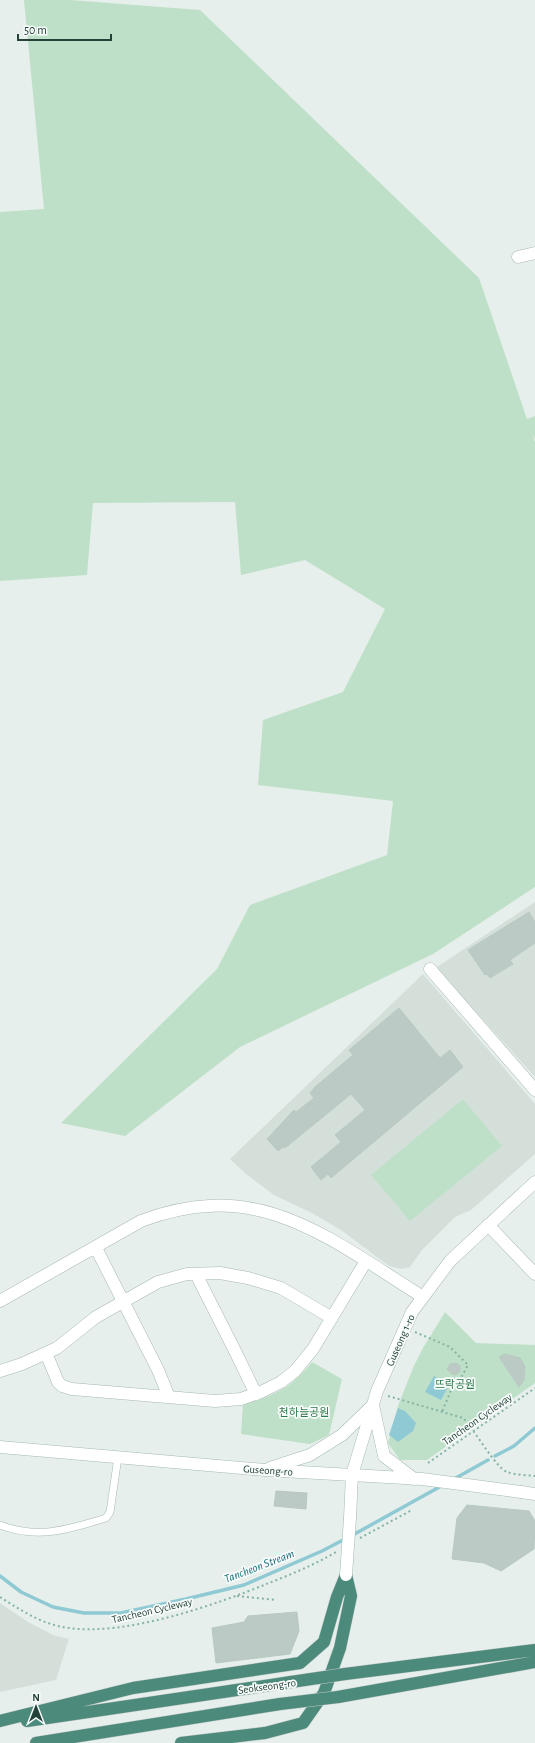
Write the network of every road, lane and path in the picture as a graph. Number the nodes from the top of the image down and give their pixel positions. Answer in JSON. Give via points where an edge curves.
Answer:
{"nodes":[{"id":1,"x":535,"y":253,"type":"edge"},
{"id":2,"x":518,"y":257,"type":"dead end"},
{"id":3,"x":430,"y":969,"type":"dead end"},
{"id":4,"x":535,"y":1090,"type":"edge"},
{"id":5,"x":535,"y":1182,"type":"edge"},
{"id":6,"x":488,"y":1225,"type":"junction"},
{"id":7,"x":96,"y":1248,"type":"junction"},
{"id":8,"x":366,"y":1261,"type":"junction"},
{"id":9,"x":196,"y":1274,"type":"junction"},
{"id":10,"x":535,"y":1274,"type":"edge"},
{"id":11,"x":424,"y":1296,"type":"junction"},
{"id":12,"x":0,"y":1301,"type":"edge"},
{"id":13,"x":123,"y":1302,"type":"junction"},
{"id":14,"x":332,"y":1318,"type":"junction"},
{"id":15,"x":405,"y":1327,"type":"junction"},
{"id":16,"x":46,"y":1353,"type":"junction"},
{"id":17,"x":0,"y":1371,"type":"edge"},
{"id":18,"x":535,"y":1388,"type":"edge"},
{"id":19,"x":377,"y":1391,"type":"junction"},
{"id":20,"x":256,"y":1394,"type":"junction"},
{"id":21,"x":169,"y":1397,"type":"junction"},
{"id":22,"x":373,"y":1405,"type":"junction"},
{"id":23,"x":442,"y":1412,"type":"junction"},
{"id":24,"x":474,"y":1431,"type":"junction"},
{"id":25,"x":0,"y":1447,"type":"edge"},
{"id":26,"x":118,"y":1457,"type":"junction"},
{"id":27,"x":428,"y":1463,"type":"dead end"},
{"id":28,"x":265,"y":1470,"type":"junction"},
{"id":29,"x":352,"y":1475,"type":"junction"},
{"id":30,"x":535,"y":1476,"type":"edge"},
{"id":31,"x":418,"y":1479,"type":"junction"},
{"id":32,"x":535,"y":1494,"type":"edge"},
{"id":33,"x":0,"y":1525,"type":"edge"},
{"id":34,"x":346,"y":1575,"type":"junction"},
{"id":35,"x":286,"y":1576,"type":"dead end"},
{"id":36,"x":235,"y":1596,"type":"junction"},
{"id":37,"x":0,"y":1597,"type":"edge"},
{"id":38,"x":276,"y":1600,"type":"dead end"},
{"id":39,"x":535,"y":1650,"type":"edge"},
{"id":40,"x":535,"y":1662,"type":"edge"},
{"id":41,"x":0,"y":1721,"type":"edge"},
{"id":42,"x":0,"y":1726,"type":"edge"},
{"id":43,"x":36,"y":1743,"type":"edge"},
{"id":44,"x":181,"y":1743,"type":"edge"}],
"edges":[{"from":1,"to":2,"type":"street"},
{"from":3,"to":4,"type":"street"},
{"from":5,"to":6,"type":"street","name":"Guseong 1-ro"},
{"from":6,"to":10,"type":"street"},
{"from":6,"to":11,"type":"street","name":"Guseong 1-ro","via":[[450,1261]]},
{"from":7,"to":8,"type":"street","via":[[141,1221],[164,1212],[189,1207],[240,1206],[297,1221]]},
{"from":7,"to":12,"type":"street"},
{"from":7,"to":13,"type":"street"},
{"from":8,"to":11,"type":"street"},
{"from":8,"to":14,"type":"street"},
{"from":9,"to":13,"type":"street","via":[[158,1282]]},
{"from":9,"to":14,"type":"street","via":[[220,1273],[281,1288]]},
{"from":9,"to":20,"type":"street"},
{"from":11,"to":15,"type":"street","name":"Guseong 1-ro"},
{"from":13,"to":16,"type":"street","via":[[96,1317],[57,1348]]},
{"from":13,"to":21,"type":"street"},
{"from":14,"to":20,"type":"street","via":[[313,1349],[295,1371],[281,1382]]},
{"from":15,"to":19,"type":"street","name":"Guseong 1-ro"},
{"from":15,"to":23,"type":"path","via":[[450,1347],[468,1366],[454,1383]]},
{"from":16,"to":17,"type":"street"},
{"from":16,"to":21,"type":"street","via":[[62,1386]]},
{"from":18,"to":24,"type":"path","name":"Tancheon Cycleway"},
{"from":19,"to":22,"type":"street","name":"Guseong 1-ro"},
{"from":19,"to":23,"type":"path","via":[[400,1401]]},
{"from":20,"to":21,"type":"street","via":[[241,1399],[215,1401]]},
{"from":22,"to":28,"type":"street","via":[[342,1435],[310,1455]]},
{"from":22,"to":29,"type":"street","name":"Guseong 1-ro"},
{"from":22,"to":31,"type":"street","via":[[384,1456]]},
{"from":23,"to":24,"type":"path","via":[[463,1418]]},
{"from":24,"to":27,"type":"path","name":"Tancheon Cycleway"},
{"from":24,"to":30,"type":"path","via":[[498,1466],[507,1472]]},
{"from":25,"to":26,"type":"street","name":"Guseong-ro"},
{"from":26,"to":28,"type":"street","name":"Guseong-ro"},
{"from":26,"to":33,"type":"lane","via":[[110,1512],[106,1518],[63,1531],[34,1533]]},
{"from":28,"to":29,"type":"street","name":"Guseong-ro"},
{"from":29,"to":31,"type":"street","name":"Guseong-ro"},
{"from":29,"to":34,"type":"street","name":"Guseong 1-ro","bridge":true},
{"from":31,"to":32,"type":"street","name":"Guseong-ro"},
{"from":34,"to":41,"type":"highway","via":[[324,1642],[300,1663],[133,1688]]},
{"from":34,"to":44,"type":"highway","via":[[351,1596],[340,1648],[324,1693],[302,1723],[265,1733]]},
{"from":35,"to":36,"type":"path","name":"Tancheon Cycleway"},
{"from":36,"to":37,"type":"path","name":"Tancheon Cycleway","via":[[190,1611],[118,1628],[69,1628],[45,1623]]},
{"from":36,"to":38,"type":"path"},
{"from":39,"to":42,"type":"highway","name":"Seokseong-ro","bridge":true,"via":[[345,1674]]},
{"from":40,"to":43,"type":"highway","name":"Seokseong-ro","bridge":true,"via":[[338,1697]]}]}
